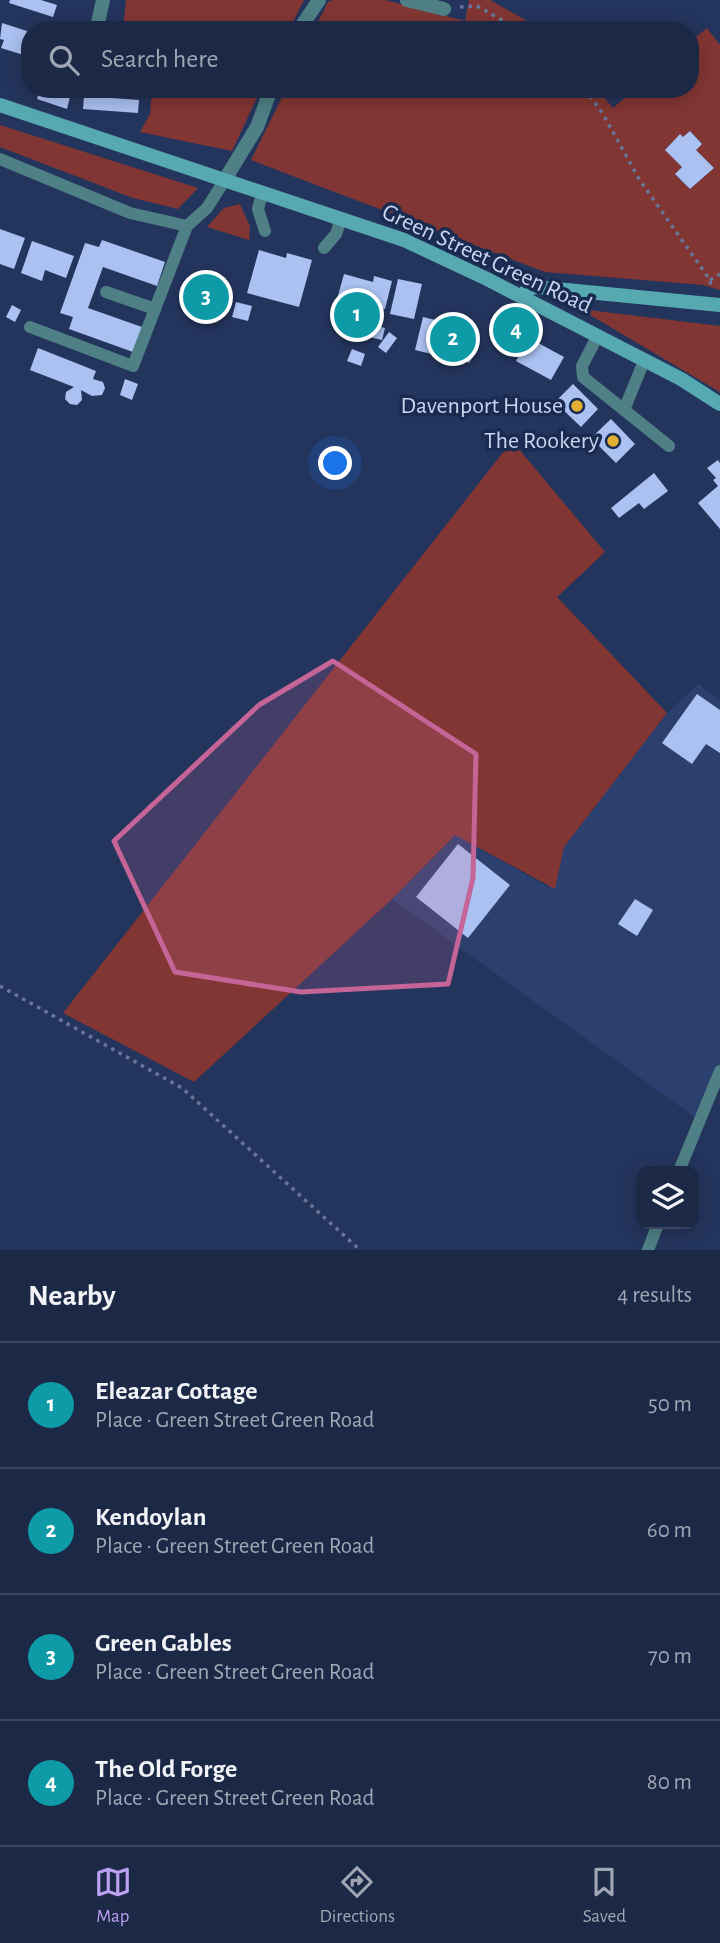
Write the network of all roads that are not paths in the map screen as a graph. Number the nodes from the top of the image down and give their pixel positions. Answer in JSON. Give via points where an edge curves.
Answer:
{"nodes":[{"id":1,"x":103,"y":0,"type":"edge"},
{"id":2,"x":319,"y":0,"type":"edge"},
{"id":3,"x":407,"y":0,"type":"edge"},
{"id":4,"x":444,"y":9,"type":"road end"},
{"id":5,"x":98,"y":21,"type":"edge"},
{"id":6,"x":305,"y":21,"type":"edge"},
{"id":7,"x":268,"y":98,"type":"edge"},
{"id":8,"x":0,"y":105,"type":"edge"},
{"id":9,"x":0,"y":159,"type":"edge"},
{"id":10,"x":224,"y":181,"type":"junction"},
{"id":11,"x":262,"y":194,"type":"junction"},
{"id":12,"x":341,"y":219,"type":"junction"},
{"id":13,"x":187,"y":226,"type":"junction"},
{"id":14,"x":265,"y":231,"type":"dead end"},
{"id":15,"x":324,"y":248,"type":"dead end"},
{"id":16,"x":106,"y":292,"type":"dead end"},
{"id":17,"x":521,"y":297,"type":"junction"},
{"id":18,"x":717,"y":304,"type":"edge"},
{"id":19,"x":155,"y":309,"type":"junction"},
{"id":20,"x":30,"y":327,"type":"dead end"},
{"id":21,"x":597,"y":337,"type":"junction"},
{"id":22,"x":644,"y":361,"type":"junction"},
{"id":23,"x":720,"y":404,"type":"edge"},
{"id":24,"x":624,"y":410,"type":"junction"},
{"id":25,"x":669,"y":446,"type":"dead end"},
{"id":26,"x":720,"y":1071,"type":"edge"},
{"id":27,"x":682,"y":1166,"type":"edge"},
{"id":28,"x":656,"y":1229,"type":"edge"},
{"id":29,"x":648,"y":1250,"type":"edge"}],
"edges":[{"from":1,"to":5,"type":"street"},
{"from":2,"to":6,"type":"street"},
{"from":3,"to":4,"type":"street"},
{"from":7,"to":10,"type":"street","via":[[257,127]]},
{"from":8,"to":10,"type":"main road","name":"Green Street Green Road"},
{"from":9,"to":13,"type":"lane","via":[[130,213]]},
{"from":10,"to":11,"type":"main road","name":"Green Street Green Road"},
{"from":10,"to":13,"type":"lane","via":[[207,208]]},
{"from":11,"to":12,"type":"main road","name":"Green Street Green Road"},
{"from":11,"to":14,"type":"lane","via":[[258,209]]},
{"from":12,"to":15,"type":"lane"},
{"from":12,"to":17,"type":"main road","name":"Green Street Green Road","via":[[404,240]]},
{"from":13,"to":19,"type":"lane"},
{"from":16,"to":19,"type":"lane"},
{"from":17,"to":18,"type":"main road","via":[[536,287]]},
{"from":17,"to":21,"type":"main road","name":"Green Street Green Road"},
{"from":19,"to":20,"type":"lane","via":[[134,366]]},
{"from":21,"to":22,"type":"main road","name":"Green Street Green Road"},
{"from":21,"to":24,"type":"lane","via":[[582,366],[583,377]]},
{"from":22,"to":23,"type":"main road","name":"Green Street Green Road"},
{"from":22,"to":24,"type":"lane"},
{"from":24,"to":25,"type":"lane"},
{"from":26,"to":27,"type":"lane"},
{"from":28,"to":29,"type":"lane"}]}
